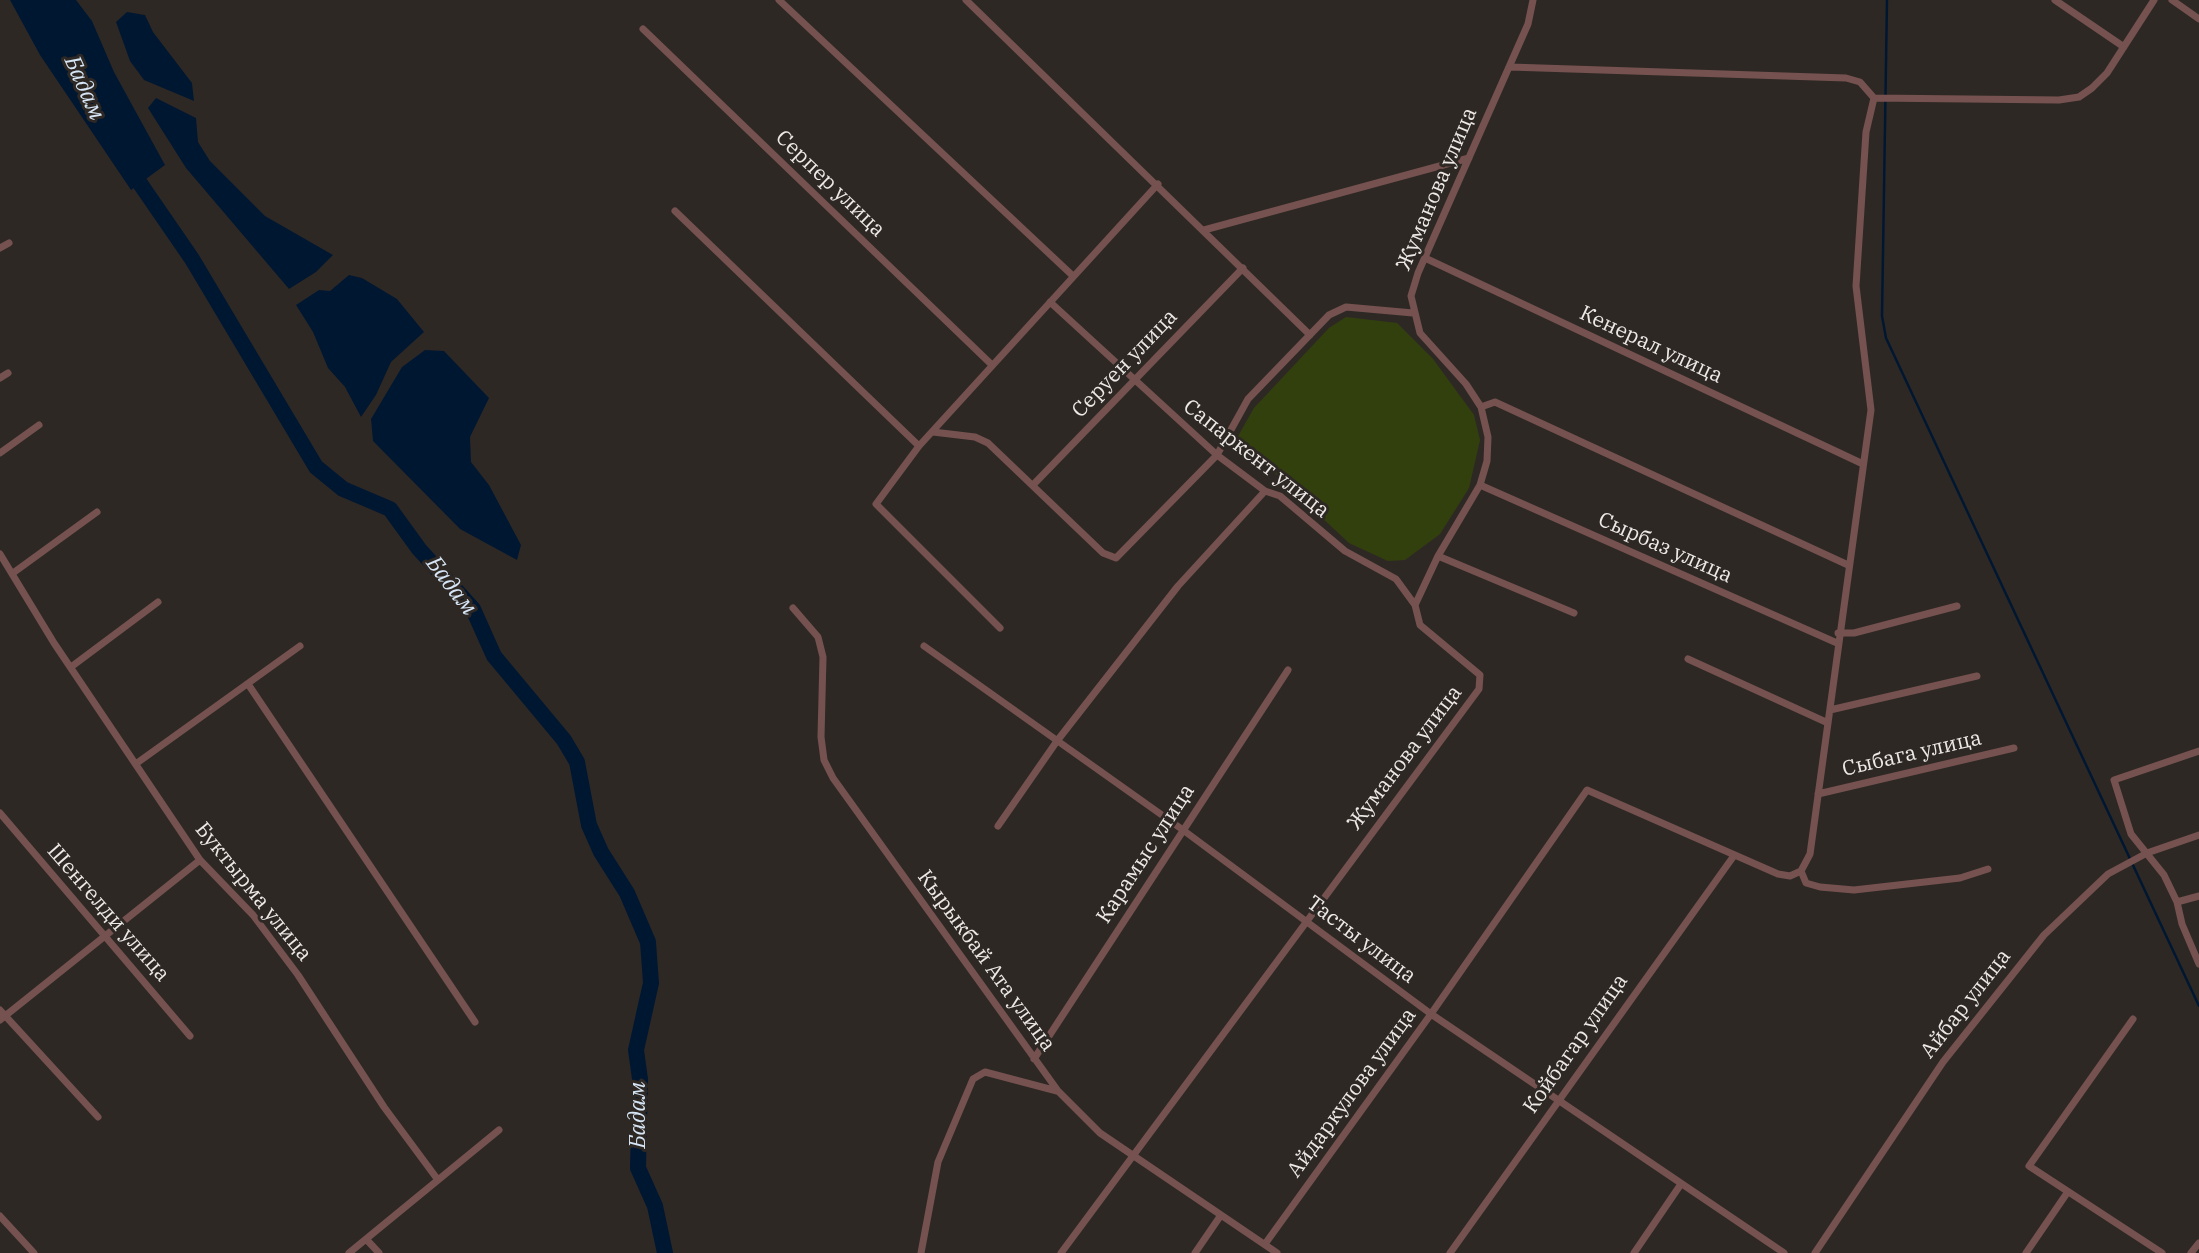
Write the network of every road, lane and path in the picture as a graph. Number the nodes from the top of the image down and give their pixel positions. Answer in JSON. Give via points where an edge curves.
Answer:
{"nodes":[{"id":1,"x":779,"y":0,"type":"edge"},
{"id":2,"x":966,"y":0,"type":"edge"},
{"id":3,"x":1533,"y":0,"type":"edge"},
{"id":4,"x":2055,"y":0,"type":"edge"},
{"id":5,"x":2154,"y":0,"type":"edge"},
{"id":6,"x":2172,"y":0,"type":"edge"},
{"id":7,"x":2199,"y":19,"type":"edge"},
{"id":8,"x":643,"y":29,"type":"dead end"},
{"id":9,"x":2124,"y":47,"type":"junction"},
{"id":10,"x":1510,"y":67,"type":"junction"},
{"id":11,"x":1874,"y":98,"type":"junction"},
{"id":12,"x":1469,"y":158,"type":"junction"},
{"id":13,"x":1158,"y":184,"type":"junction"},
{"id":14,"x":675,"y":211,"type":"dead end"},
{"id":15,"x":1204,"y":230,"type":"junction"},
{"id":16,"x":9,"y":243,"type":"dead end"},
{"id":17,"x":0,"y":248,"type":"edge"},
{"id":18,"x":1425,"y":258,"type":"junction"},
{"id":19,"x":1243,"y":268,"type":"junction"},
{"id":20,"x":1073,"y":276,"type":"junction"},
{"id":21,"x":1050,"y":302,"type":"junction"},
{"id":22,"x":1413,"y":313,"type":"junction"},
{"id":23,"x":1310,"y":335,"type":"junction"},
{"id":24,"x":992,"y":365,"type":"junction"},
{"id":25,"x":8,"y":373,"type":"dead end"},
{"id":26,"x":0,"y":379,"type":"edge"},
{"id":27,"x":1133,"y":379,"type":"junction"},
{"id":28,"x":1481,"y":407,"type":"junction"},
{"id":29,"x":39,"y":425,"type":"dead end"},
{"id":30,"x":933,"y":432,"type":"junction"},
{"id":31,"x":919,"y":446,"type":"junction"},
{"id":32,"x":0,"y":453,"type":"edge"},
{"id":33,"x":1217,"y":455,"type":"junction"},
{"id":34,"x":1863,"y":464,"type":"junction"},
{"id":35,"x":1033,"y":485,"type":"junction"},
{"id":36,"x":1480,"y":485,"type":"junction"},
{"id":37,"x":1265,"y":491,"type":"junction"},
{"id":38,"x":97,"y":512,"type":"dead end"},
{"id":39,"x":0,"y":554,"type":"edge"},
{"id":40,"x":1438,"y":556,"type":"junction"},
{"id":41,"x":1848,"y":565,"type":"junction"},
{"id":42,"x":13,"y":573,"type":"junction"},
{"id":43,"x":158,"y":602,"type":"dead end"},
{"id":44,"x":1415,"y":605,"type":"junction"},
{"id":45,"x":1957,"y":606,"type":"dead end"},
{"id":46,"x":793,"y":608,"type":"dead end"},
{"id":47,"x":1574,"y":612,"type":"dead end"},
{"id":48,"x":1000,"y":628,"type":"dead end"},
{"id":49,"x":1838,"y":633,"type":"junction"},
{"id":50,"x":1837,"y":643,"type":"junction"},
{"id":51,"x":300,"y":646,"type":"dead end"},
{"id":52,"x":924,"y":646,"type":"dead end"},
{"id":53,"x":1688,"y":659,"type":"dead end"},
{"id":54,"x":71,"y":667,"type":"junction"},
{"id":55,"x":1288,"y":670,"type":"dead end"},
{"id":56,"x":1977,"y":676,"type":"dead end"},
{"id":57,"x":248,"y":684,"type":"junction"},
{"id":58,"x":1830,"y":710,"type":"junction"},
{"id":59,"x":1828,"y":723,"type":"junction"},
{"id":60,"x":1057,"y":741,"type":"junction"},
{"id":61,"x":2014,"y":748,"type":"dead end"},
{"id":62,"x":2199,"y":751,"type":"edge"},
{"id":63,"x":137,"y":763,"type":"junction"},
{"id":64,"x":1818,"y":794,"type":"junction"},
{"id":65,"x":0,"y":813,"type":"edge"},
{"id":66,"x":998,"y":826,"type":"dead end"},
{"id":67,"x":1183,"y":830,"type":"junction"},
{"id":68,"x":2199,"y":835,"type":"edge"},
{"id":69,"x":2147,"y":853,"type":"junction"},
{"id":70,"x":1733,"y":857,"type":"junction"},
{"id":71,"x":200,"y":860,"type":"junction"},
{"id":72,"x":1988,"y":869,"type":"dead end"},
{"id":73,"x":1801,"y":872,"type":"junction"},
{"id":74,"x":2199,"y":896,"type":"edge"},
{"id":75,"x":2177,"y":902,"type":"junction"},
{"id":76,"x":1306,"y":922,"type":"junction"},
{"id":77,"x":105,"y":936,"type":"junction"},
{"id":78,"x":2199,"y":964,"type":"edge"},
{"id":79,"x":1431,"y":1014,"type":"junction"},
{"id":80,"x":2,"y":1015,"type":"edge"},
{"id":81,"x":2133,"y":1019,"type":"dead end"},
{"id":82,"x":475,"y":1022,"type":"dead end"},
{"id":83,"x":190,"y":1036,"type":"dead end"},
{"id":84,"x":1034,"y":1059,"type":"junction"},
{"id":85,"x":1058,"y":1091,"type":"junction"},
{"id":86,"x":1556,"y":1101,"type":"junction"},
{"id":87,"x":97,"y":1117,"type":"dead end"},
{"id":88,"x":499,"y":1130,"type":"dead end"},
{"id":89,"x":1135,"y":1156,"type":"junction"},
{"id":90,"x":438,"y":1180,"type":"junction"},
{"id":91,"x":1681,"y":1184,"type":"junction"},
{"id":92,"x":2067,"y":1193,"type":"junction"},
{"id":93,"x":0,"y":1216,"type":"edge"},
{"id":94,"x":1221,"y":1216,"type":"junction"},
{"id":95,"x":366,"y":1239,"type":"junction"},
{"id":96,"x":2199,"y":1243,"type":"edge"},
{"id":97,"x":1265,"y":1244,"type":"junction"},
{"id":98,"x":34,"y":1253,"type":"edge"},
{"id":99,"x":349,"y":1253,"type":"edge"},
{"id":100,"x":379,"y":1253,"type":"edge"},
{"id":101,"x":921,"y":1253,"type":"edge"},
{"id":102,"x":1061,"y":1253,"type":"edge"},
{"id":103,"x":1195,"y":1253,"type":"edge"},
{"id":104,"x":1277,"y":1253,"type":"edge"},
{"id":105,"x":1450,"y":1253,"type":"edge"},
{"id":106,"x":1634,"y":1253,"type":"edge"},
{"id":107,"x":1784,"y":1253,"type":"edge"},
{"id":108,"x":1815,"y":1253,"type":"edge"},
{"id":109,"x":2025,"y":1253,"type":"edge"},
{"id":110,"x":2162,"y":1253,"type":"edge"},
{"id":111,"x":2191,"y":1253,"type":"edge"}],
"edges":[{"from":1,"to":20,"type":"street"},
{"from":2,"to":13,"type":"street"},
{"from":3,"to":10,"type":"street","name":"Жуманова улица"},
{"from":4,"to":9,"type":"street"},
{"from":5,"to":9,"type":"street"},
{"from":6,"to":7,"type":"street"},
{"from":8,"to":24,"type":"street","name":"Серпер улица"},
{"from":9,"to":11,"type":"street","via":[[2107,72],[2079,97]]},
{"from":10,"to":11,"type":"street","via":[[1846,78],[1860,82]]},
{"from":10,"to":12,"type":"street","name":"Жуманова улица"},
{"from":11,"to":34,"type":"street","via":[[1866,132],[1856,286],[1871,410]]},
{"from":12,"to":15,"type":"street"},
{"from":12,"to":18,"type":"street","name":"Жуманова улица"},
{"from":13,"to":15,"type":"street"},
{"from":13,"to":20,"type":"street"},
{"from":14,"to":31,"type":"street"},
{"from":15,"to":19,"type":"street"},
{"from":16,"to":17,"type":"street"},
{"from":18,"to":22,"type":"street","name":"Жуманова улица","via":[[1411,296]]},
{"from":18,"to":34,"type":"street","name":"Кенерал улица"},
{"from":19,"to":23,"type":"street"},
{"from":19,"to":27,"type":"street","name":"Серуен улица"},
{"from":20,"to":21,"type":"street"},
{"from":21,"to":24,"type":"street"},
{"from":21,"to":27,"type":"street","name":"Сапаркент улица"},
{"from":22,"to":23,"type":"street","via":[[1346,307],[1329,315]]},
{"from":22,"to":28,"type":"street","via":[[1420,333]]},
{"from":23,"to":33,"type":"street","via":[[1248,399]]},
{"from":24,"to":30,"type":"street"},
{"from":25,"to":26,"type":"street"},
{"from":27,"to":33,"type":"street","name":"Сапаркент улица"},
{"from":27,"to":35,"type":"street","name":"Серуен улица"},
{"from":28,"to":36,"type":"street","via":[[1488,436]]},
{"from":28,"to":41,"type":"street","via":[[1495,402]]},
{"from":29,"to":32,"type":"street"},
{"from":30,"to":31,"type":"street"},
{"from":30,"to":35,"type":"street","via":[[988,443]]},
{"from":31,"to":48,"type":"street","via":[[876,504]]},
{"from":33,"to":35,"type":"street","via":[[1116,558],[1103,553]]},
{"from":33,"to":37,"type":"street","name":"Сапаркент улица"},
{"from":34,"to":41,"type":"street"},
{"from":36,"to":40,"type":"street"},
{"from":36,"to":50,"type":"street","name":"Сырбаз улица"},
{"from":37,"to":44,"type":"street","name":"Сапаркент улица","via":[[1280,496],[1345,551],[1396,579]]},
{"from":37,"to":60,"type":"street","via":[[1178,586]]},
{"from":38,"to":42,"type":"street"},
{"from":39,"to":42,"type":"street","name":"Буктырма улица"},
{"from":40,"to":44,"type":"street"},
{"from":40,"to":47,"type":"street"},
{"from":41,"to":49,"type":"street"},
{"from":42,"to":54,"type":"street","name":"Буктырма улица"},
{"from":43,"to":54,"type":"street"},
{"from":44,"to":76,"type":"street","name":"Жуманова улица","via":[[1420,625],[1480,675],[1479,689]]},
{"from":45,"to":49,"type":"street","via":[[1854,633]]},
{"from":46,"to":84,"type":"street","name":"Кырыкбай Ата улица","via":[[818,637],[823,657],[821,737],[824,760],[833,778]]},
{"from":49,"to":50,"type":"street"},
{"from":50,"to":58,"type":"street"},
{"from":51,"to":57,"type":"street"},
{"from":52,"to":60,"type":"street","name":"Тасты улица"},
{"from":53,"to":59,"type":"street"},
{"from":54,"to":63,"type":"street","name":"Буктырма улица"},
{"from":55,"to":67,"type":"street","name":"Карамыс улица"},
{"from":56,"to":58,"type":"street"},
{"from":57,"to":63,"type":"street"},
{"from":57,"to":82,"type":"street"},
{"from":58,"to":59,"type":"street"},
{"from":59,"to":64,"type":"street"},
{"from":60,"to":66,"type":"street"},
{"from":60,"to":67,"type":"street","name":"Тасты улица"},
{"from":61,"to":64,"type":"street","name":"Сыбага улица"},
{"from":62,"to":69,"type":"street","via":[[2114,780],[2131,834]]},
{"from":63,"to":71,"type":"street","name":"Буктырма улица"},
{"from":64,"to":73,"type":"street","via":[[1810,854]]},
{"from":65,"to":77,"type":"street","name":"Шенгелди улица"},
{"from":67,"to":76,"type":"street","name":"Тасты улица"},
{"from":67,"to":84,"type":"street","name":"Карамыс улица"},
{"from":68,"to":69,"type":"street","name":"Айбар улица"},
{"from":69,"to":75,"type":"street"},
{"from":69,"to":108,"type":"street","name":"Айбар улица","via":[[2094,884],[2017,965],[1942,1062]]},
{"from":70,"to":73,"type":"street","via":[[1778,874]]},
{"from":70,"to":79,"type":"street","name":"Айдаркулова улица","via":[[1587,790]]},
{"from":70,"to":86,"type":"street","name":"Койбагар улица"},
{"from":71,"to":77,"type":"street"},
{"from":71,"to":90,"type":"street","name":"Буктырма улица","via":[[253,915],[298,975]]},
{"from":72,"to":73,"type":"street","via":[[1960,878],[1854,890],[1806,884]]},
{"from":74,"to":75,"type":"street"},
{"from":75,"to":78,"type":"street"},
{"from":76,"to":79,"type":"street","name":"Тасты улица"},
{"from":76,"to":89,"type":"street","name":"Жуманова улица"},
{"from":77,"to":80,"type":"street"},
{"from":77,"to":83,"type":"street","name":"Шенгелди улица"},
{"from":79,"to":86,"type":"street","name":"Тасты улица"},
{"from":79,"to":97,"type":"street","name":"Айдаркулова улица"},
{"from":80,"to":87,"type":"street"},
{"from":81,"to":92,"type":"street","via":[[2029,1166]]},
{"from":84,"to":85,"type":"street","name":"Кырыкбай Ата улица"},
{"from":85,"to":89,"type":"street","name":"Кырыкбай Ата улица","via":[[1100,1133]]},
{"from":85,"to":101,"type":"street","via":[[985,1072],[973,1079],[938,1162]]},
{"from":86,"to":91,"type":"street","name":"Тасты улица"},
{"from":86,"to":105,"type":"street","name":"Койбагар улица"},
{"from":88,"to":90,"type":"street"},
{"from":89,"to":94,"type":"street","name":"Кырыкбай Ата улица"},
{"from":89,"to":102,"type":"street","name":"Жуманова улица"},
{"from":90,"to":95,"type":"street"},
{"from":91,"to":106,"type":"street"},
{"from":91,"to":107,"type":"street","name":"Тасты улица"},
{"from":92,"to":109,"type":"street"},
{"from":92,"to":110,"type":"street"},
{"from":93,"to":98,"type":"street"},
{"from":94,"to":97,"type":"street","name":"Кырыкбай Ата улица"},
{"from":94,"to":103,"type":"street"},
{"from":95,"to":99,"type":"street"},
{"from":95,"to":100,"type":"street"},
{"from":96,"to":111,"type":"street"},
{"from":97,"to":104,"type":"street","name":"Кырыкбай Ата улица"}]}
